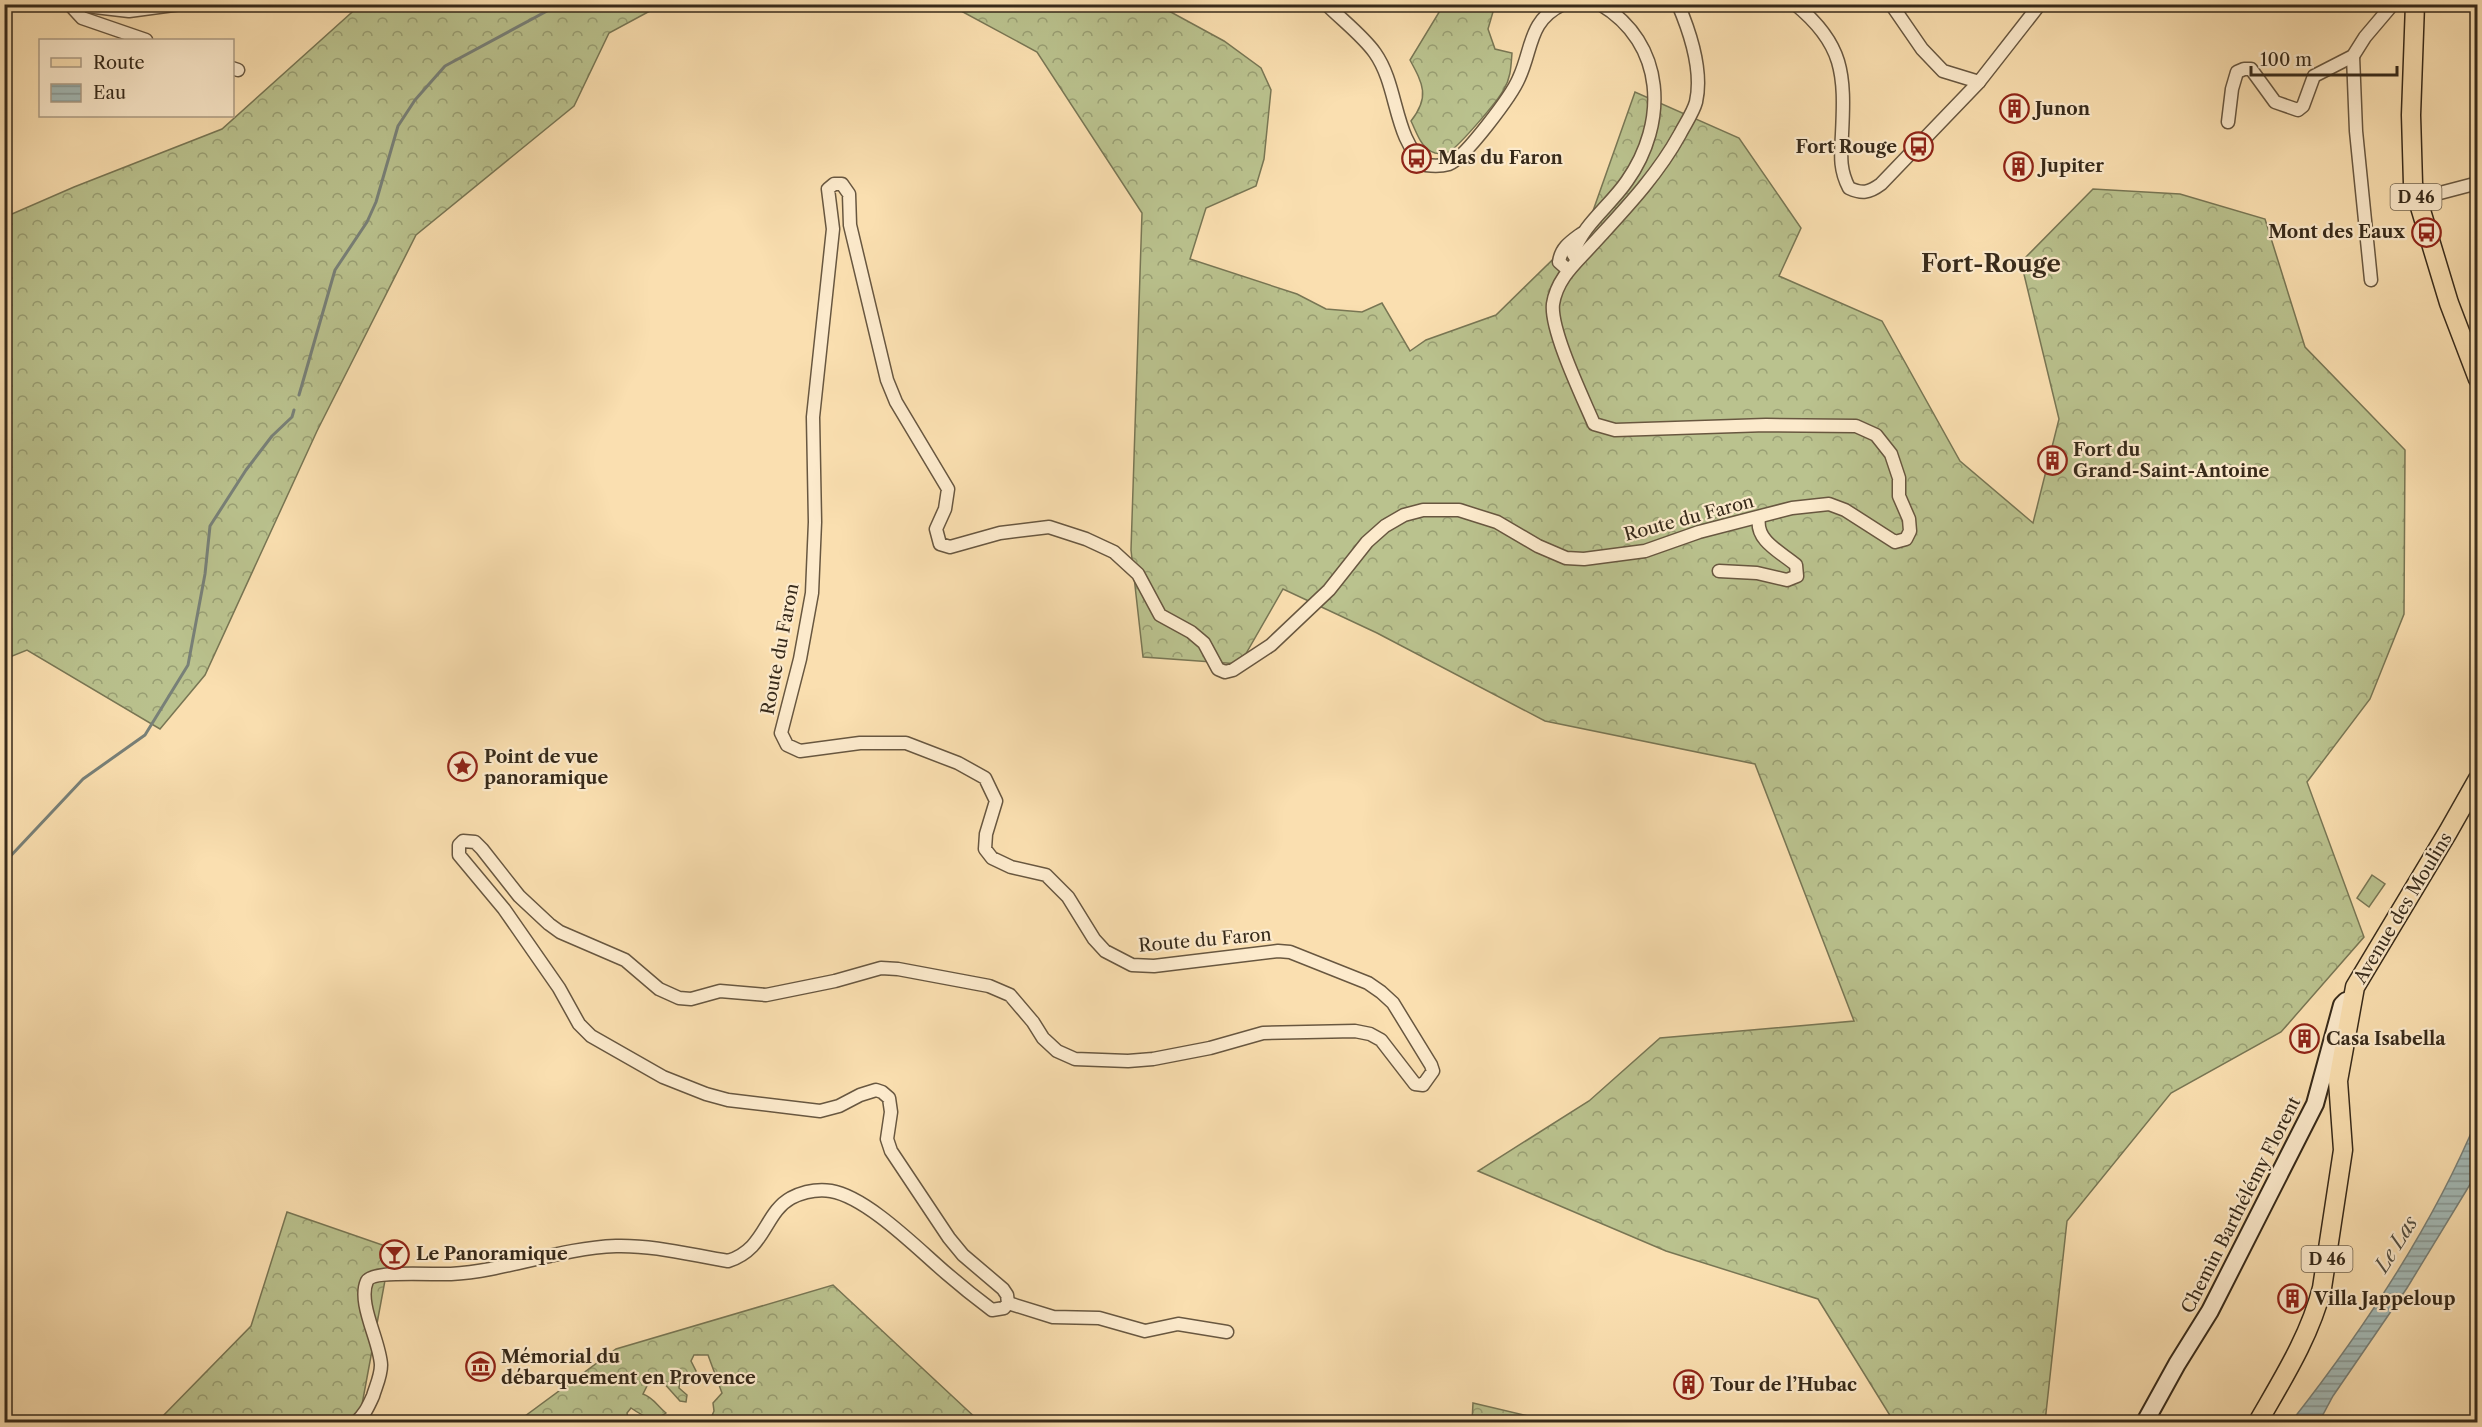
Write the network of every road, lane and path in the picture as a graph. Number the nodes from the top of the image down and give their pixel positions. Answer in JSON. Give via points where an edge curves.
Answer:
{"nodes":[{"id":1,"x":181,"y":4,"type":"edge"},
{"id":2,"x":1326,"y":4,"type":"edge"},
{"id":3,"x":1563,"y":4,"type":"edge"},
{"id":4,"x":1600,"y":4,"type":"edge"},
{"id":5,"x":1678,"y":4,"type":"edge"},
{"id":6,"x":1796,"y":4,"type":"edge"},
{"id":7,"x":1891,"y":4,"type":"edge"},
{"id":8,"x":2040,"y":4,"type":"edge"},
{"id":9,"x":2393,"y":4,"type":"edge"},
{"id":10,"x":2415,"y":4,"type":"edge"},
{"id":11,"x":69,"y":5,"type":"edge"},
{"id":12,"x":143,"y":39,"type":"edge"},
{"id":13,"x":2354,"y":57,"type":"junction"},
{"id":14,"x":1979,"y":82,"type":"junction"},
{"id":15,"x":2228,"y":122,"type":"dead end"},
{"id":16,"x":2478,"y":183,"type":"edge"},
{"id":17,"x":2417,"y":199,"type":"junction"},
{"id":18,"x":1572,"y":265,"type":"junction"},
{"id":19,"x":2371,"y":280,"type":"dead end"},
{"id":20,"x":2478,"y":379,"type":"edge"},
{"id":21,"x":1759,"y":518,"type":"junction"},
{"id":22,"x":1719,"y":571,"type":"dead end"},
{"id":23,"x":2478,"y":779,"type":"edge"},
{"id":24,"x":2352,"y":1000,"type":"junction"},
{"id":25,"x":1008,"y":1303,"type":"junction"},
{"id":26,"x":1227,"y":1332,"type":"dead end"},
{"id":27,"x":357,"y":1422,"type":"edge"},
{"id":28,"x":2145,"y":1422,"type":"edge"},
{"id":29,"x":2258,"y":1422,"type":"edge"}],
"edges":[{"from":1,"to":11,"type":"street","via":[[129,12]]},
{"from":2,"to":3,"type":"street","via":[[1376,54],[1412,151],[1432,166],[1449,164],[1465,151],[1520,77],[1533,33],[1547,14]]},
{"from":4,"to":18,"type":"street","via":[[1613,12],[1637,42],[1649,64],[1656,100],[1648,141],[1627,181],[1560,254],[1559,262]]},
{"from":5,"to":18,"type":"street","via":[[1697,69],[1696,102],[1666,158],[1634,199]]},
{"from":6,"to":14,"type":"street","via":[[1826,33],[1836,55],[1842,84],[1840,166],[1849,188],[1860,193],[1881,184]]},
{"from":7,"to":14,"type":"street","via":[[1922,49],[1943,71]]},
{"from":8,"to":14,"type":"street"},
{"from":9,"to":13,"type":"street"},
{"from":10,"to":17,"type":"main road","number":"D 46","via":[[2410,154]]},
{"from":11,"to":12,"type":"street","via":[[82,18]]},
{"from":13,"to":15,"type":"street","via":[[2314,76],[2298,110],[2276,102],[2251,69],[2237,72]]},
{"from":13,"to":19,"type":"street","via":[[2357,141]]},
{"from":16,"to":17,"type":"street"},
{"from":17,"to":20,"type":"main road","number":"D 46","via":[[2449,303]]},
{"from":18,"to":21,"type":"street","name":"Route du Faron","via":[[1557,292],[1553,314],[1594,424],[1615,430],[1766,424],[1856,426],[1876,435],[1891,454],[1910,531],[1906,539],[1895,542],[1829,504],[1792,508]]},
{"from":21,"to":22,"type":"street","via":[[1764,541],[1796,565],[1797,576],[1787,580],[1757,573]]},
{"from":21,"to":25,"type":"street","name":"Route du Faron","via":[[1699,532],[1646,552],[1584,560],[1566,558],[1497,522],[1460,510],[1423,510],[1385,526],[1367,542],[1329,590],[1271,645],[1226,672],[1218,669],[1204,643],[1160,615],[1138,574],[1114,552],[1086,539],[1049,527],[1000,533],[950,547],[940,544],[936,529],[948,489],[896,402],[877,342],[850,225],[849,194],[842,184],[829,187],[833,229],[813,417],[812,593],[781,733],[787,745],[800,751],[860,743],[906,743],[958,763],[985,778],[996,801],[986,834],[985,849],[992,858],[1046,875],[1068,897],[1105,951],[1132,965],[1154,966],[1290,952],[1368,983],[1381,992],[1393,1004],[1433,1071],[1423,1085],[1415,1084],[1381,1040],[1355,1031],[1263,1033],[1154,1059],[1075,1059],[1057,1051],[1043,1038],[1010,995],[989,986],[898,969],[881,968],[766,995],[720,991],[691,999],[679,998],[659,989],[625,960],[549,924],[519,896],[475,842],[464,841],[458,850],[521,932],[579,1024],[609,1048],[663,1077],[706,1094],[753,1104],[820,1112],[860,1095],[882,1092],[889,1098],[887,1139],[891,1151],[949,1238],[1003,1289]]},
{"from":23,"to":24,"type":"main road","name":"Avenue des Moulins","number":"D 46","via":[[2361,974]]},
{"from":24,"to":28,"type":"street","name":"Chemin Barthélémy Florent","via":[[2342,1005],[2312,1110],[2210,1311]]},
{"from":24,"to":29,"type":"main road","name":"Avenue des Moulins","number":"D 46","via":[[2338,1081],[2343,1150],[2322,1288],[2289,1368]]},
{"from":25,"to":26,"type":"street","via":[[1053,1317],[1099,1318],[1145,1331],[1178,1324]]},
{"from":25,"to":27,"type":"street","via":[[992,1310],[900,1232],[856,1202],[832,1191],[807,1192],[783,1203],[753,1247],[742,1257],[728,1261],[639,1246],[615,1246],[568,1250],[490,1270],[371,1277],[365,1302],[381,1367],[366,1414]]}]}
